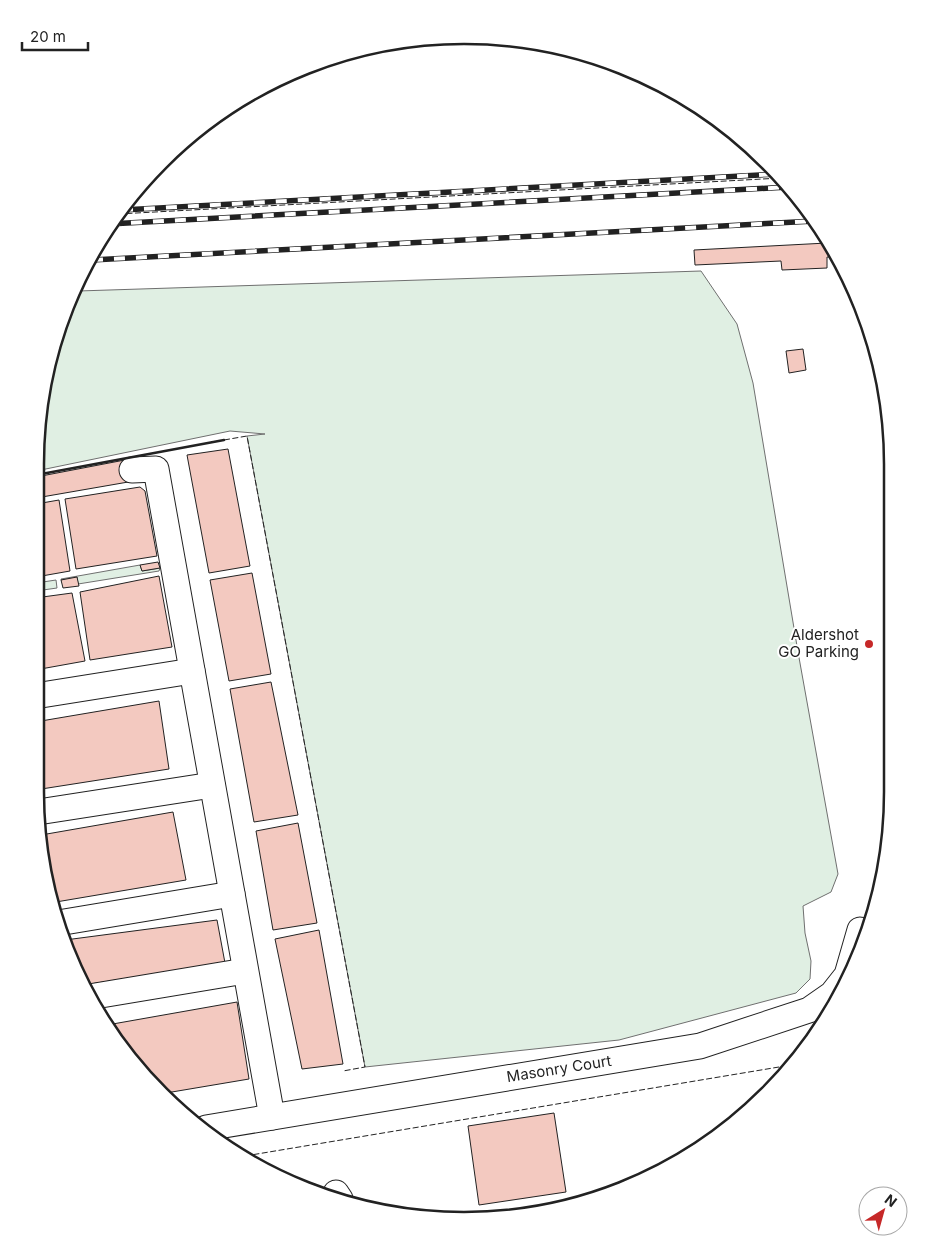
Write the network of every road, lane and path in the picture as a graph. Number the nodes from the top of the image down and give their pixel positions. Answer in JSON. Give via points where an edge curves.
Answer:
{"nodes":[{"id":1,"x":132,"y":470,"type":"dead end"},
{"id":2,"x":192,"y":670,"type":"junction"},
{"id":3,"x":44,"y":695,"type":"edge"},
{"id":4,"x":212,"y":785,"type":"junction"},
{"id":5,"x":45,"y":811,"type":"edge"},
{"id":6,"x":232,"y":894,"type":"junction"},
{"id":7,"x":65,"y":923,"type":"edge"},
{"id":8,"x":860,"y":930,"type":"dead end"},
{"id":9,"x":857,"y":939,"type":"edge"},
{"id":10,"x":246,"y":971,"type":"junction"},
{"id":11,"x":833,"y":993,"type":"edge"},
{"id":12,"x":97,"y":996,"type":"edge"},
{"id":13,"x":272,"y":1117,"type":"junction"},
{"id":14,"x":211,"y":1127,"type":"edge"}],
"edges":[{"from":1,"to":2,"type":"street","via":[[156,469]]},
{"from":2,"to":3,"type":"street"},
{"from":2,"to":4,"type":"street"},
{"from":4,"to":5,"type":"street"},
{"from":4,"to":6,"type":"street"},
{"from":6,"to":7,"type":"street"},
{"from":6,"to":10,"type":"street"},
{"from":8,"to":9,"type":"street","name":"Masonry Court"},
{"from":10,"to":12,"type":"street"},
{"from":10,"to":13,"type":"street"},
{"from":11,"to":13,"type":"street","name":"Masonry Court","via":[[809,1010],[700,1046]]},
{"from":13,"to":14,"type":"street","name":"Masonry Court"}]}
